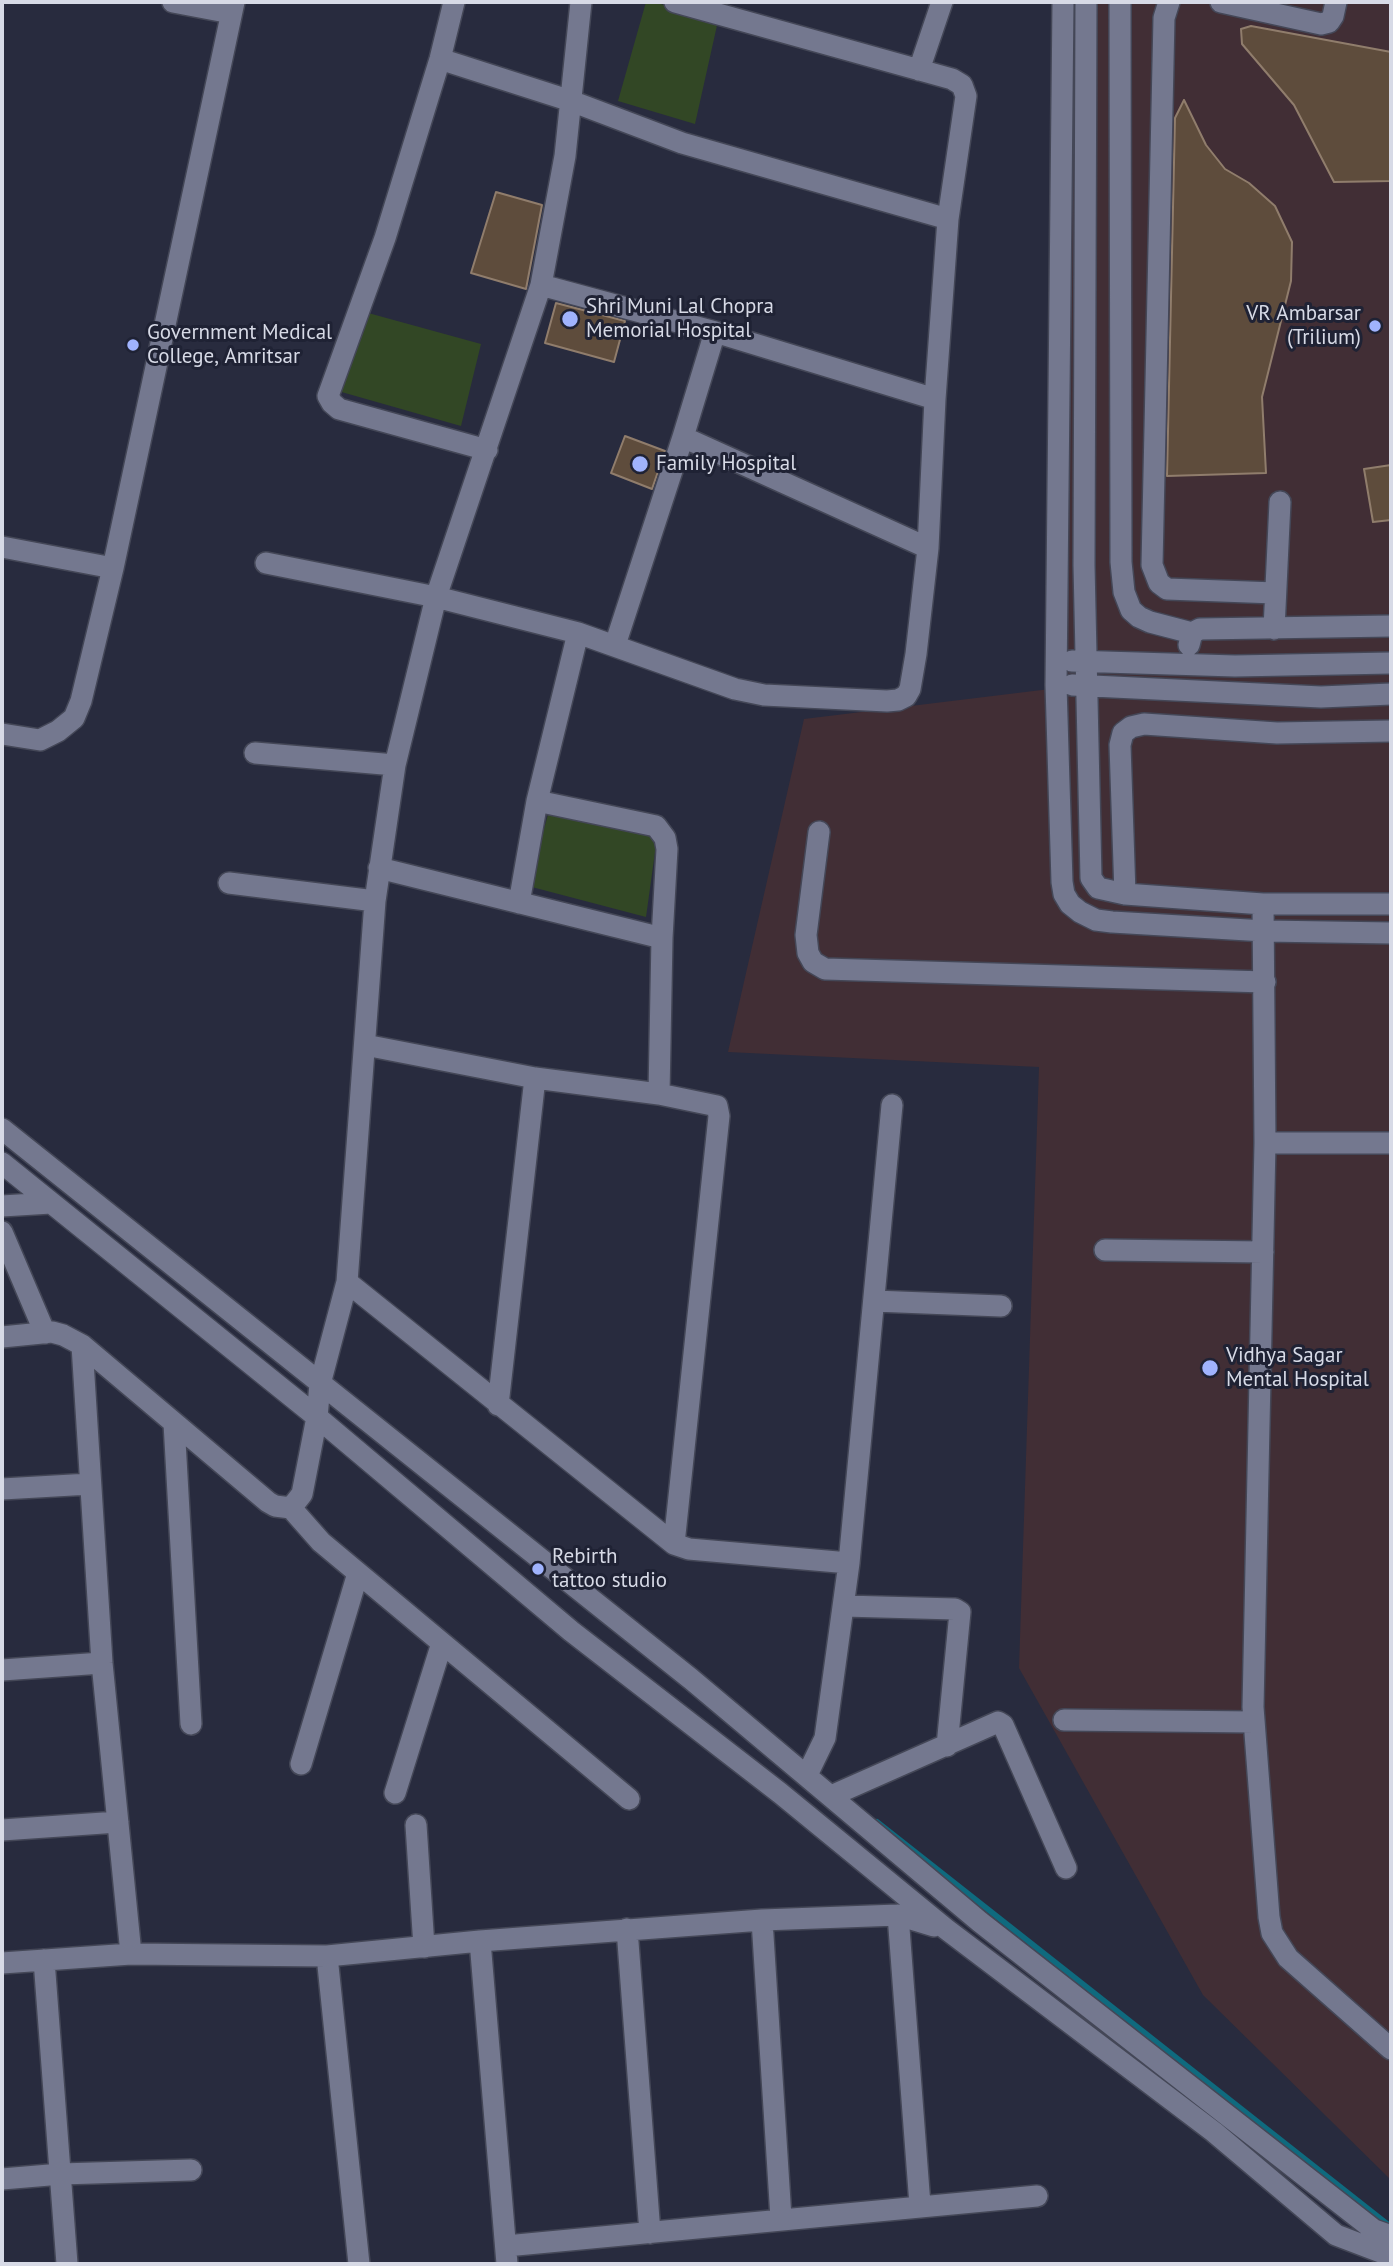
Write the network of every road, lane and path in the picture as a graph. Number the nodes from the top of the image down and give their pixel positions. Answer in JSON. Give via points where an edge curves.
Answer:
{"nodes":[{"id":1,"x":173,"y":2,"type":"edge"},
{"id":2,"x":454,"y":2,"type":"edge"},
{"id":3,"x":581,"y":2,"type":"edge"},
{"id":4,"x":675,"y":2,"type":"edge"},
{"id":5,"x":942,"y":2,"type":"edge"},
{"id":6,"x":1063,"y":2,"type":"edge"},
{"id":7,"x":1086,"y":2,"type":"edge"},
{"id":8,"x":1120,"y":2,"type":"edge"},
{"id":9,"x":1169,"y":2,"type":"edge"},
{"id":10,"x":1221,"y":2,"type":"edge"},
{"id":11,"x":1336,"y":2,"type":"edge"},
{"id":12,"x":232,"y":7,"type":"edge"},
{"id":13,"x":440,"y":59,"type":"junction"},
{"id":14,"x":919,"y":70,"type":"junction"},
{"id":15,"x":571,"y":101,"type":"junction"},
{"id":16,"x":948,"y":219,"type":"junction"},
{"id":17,"x":541,"y":285,"type":"junction"},
{"id":18,"x":715,"y":332,"type":"junction"},
{"id":19,"x":935,"y":399,"type":"junction"},
{"id":20,"x":683,"y":437,"type":"junction"},
{"id":21,"x":487,"y":450,"type":"junction"},
{"id":22,"x":1280,"y":502,"type":"dead end"},
{"id":23,"x":2,"y":547,"type":"edge"},
{"id":24,"x":928,"y":548,"type":"junction"},
{"id":25,"x":1121,"y":562,"type":"junction"},
{"id":26,"x":266,"y":564,"type":"dead end"},
{"id":27,"x":1084,"y":565,"type":"junction"},
{"id":28,"x":113,"y":568,"type":"junction"},
{"id":29,"x":1275,"y":593,"type":"junction"},
{"id":30,"x":436,"y":597,"type":"junction"},
{"id":31,"x":1391,"y":626,"type":"edge"},
{"id":32,"x":1274,"y":629,"type":"junction"},
{"id":33,"x":578,"y":633,"type":"junction"},
{"id":34,"x":1192,"y":633,"type":"junction"},
{"id":35,"x":615,"y":645,"type":"junction"},
{"id":36,"x":1056,"y":661,"type":"junction"},
{"id":37,"x":1086,"y":661,"type":"junction"},
{"id":38,"x":1391,"y":663,"type":"edge"},
{"id":39,"x":1188,"y":664,"type":"junction"},
{"id":40,"x":1056,"y":685,"type":"junction"},
{"id":41,"x":1086,"y":685,"type":"junction"},
{"id":42,"x":1391,"y":694,"type":"edge"},
{"id":43,"x":1391,"y":731,"type":"edge"},
{"id":44,"x":2,"y":734,"type":"edge"},
{"id":45,"x":255,"y":753,"type":"dead end"},
{"id":46,"x":395,"y":765,"type":"junction"},
{"id":47,"x":537,"y":801,"type":"junction"},
{"id":48,"x":818,"y":832,"type":"dead end"},
{"id":49,"x":379,"y":868,"type":"junction"},
{"id":50,"x":229,"y":883,"type":"dead end"},
{"id":51,"x":1094,"y":883,"type":"junction"},
{"id":52,"x":1062,"y":884,"type":"junction"},
{"id":53,"x":1125,"y":894,"type":"junction"},
{"id":54,"x":375,"y":901,"type":"junction"},
{"id":55,"x":519,"y":903,"type":"junction"},
{"id":56,"x":1264,"y":904,"type":"junction"},
{"id":57,"x":1391,"y":904,"type":"edge"},
{"id":58,"x":1265,"y":931,"type":"junction"},
{"id":59,"x":1391,"y":933,"type":"edge"},
{"id":60,"x":662,"y":937,"type":"junction"},
{"id":61,"x":1265,"y":982,"type":"junction"},
{"id":62,"x":365,"y":1045,"type":"junction"},
{"id":63,"x":535,"y":1078,"type":"junction"},
{"id":64,"x":659,"y":1094,"type":"junction"},
{"id":65,"x":892,"y":1105,"type":"dead end"},
{"id":66,"x":2,"y":1129,"type":"edge"},
{"id":67,"x":1265,"y":1143,"type":"junction"},
{"id":68,"x":1391,"y":1143,"type":"edge"},
{"id":69,"x":2,"y":1163,"type":"edge"},
{"id":70,"x":51,"y":1203,"type":"junction"},
{"id":71,"x":2,"y":1206,"type":"edge"},
{"id":72,"x":2,"y":1232,"type":"edge"},
{"id":73,"x":1105,"y":1250,"type":"dead end"},
{"id":74,"x":1263,"y":1252,"type":"junction"},
{"id":75,"x":347,"y":1282,"type":"junction"},
{"id":76,"x":874,"y":1301,"type":"junction"},
{"id":77,"x":1001,"y":1306,"type":"dead end"},
{"id":78,"x":45,"y":1333,"type":"junction"},
{"id":79,"x":2,"y":1337,"type":"edge"},
{"id":80,"x":82,"y":1345,"type":"junction"},
{"id":81,"x":320,"y":1384,"type":"junction"},
{"id":82,"x":498,"y":1405,"type":"junction"},
{"id":83,"x":317,"y":1417,"type":"junction"},
{"id":84,"x":174,"y":1423,"type":"junction"},
{"id":85,"x":90,"y":1484,"type":"junction"},
{"id":86,"x":2,"y":1489,"type":"edge"},
{"id":87,"x":291,"y":1508,"type":"junction"},
{"id":88,"x":674,"y":1544,"type":"junction"},
{"id":89,"x":849,"y":1563,"type":"junction"},
{"id":90,"x":358,"y":1573,"type":"junction"},
{"id":91,"x":844,"y":1606,"type":"junction"},
{"id":92,"x":442,"y":1643,"type":"junction"},
{"id":93,"x":102,"y":1663,"type":"junction"},
{"id":94,"x":2,"y":1670,"type":"edge"},
{"id":95,"x":1064,"y":1720,"type":"dead end"},
{"id":96,"x":1254,"y":1722,"type":"junction"},
{"id":97,"x":191,"y":1724,"type":"dead end"},
{"id":98,"x":947,"y":1746,"type":"junction"},
{"id":99,"x":301,"y":1765,"type":"dead end"},
{"id":100,"x":807,"y":1775,"type":"junction"},
{"id":101,"x":395,"y":1793,"type":"dead end"},
{"id":102,"x":831,"y":1796,"type":"junction"},
{"id":103,"x":629,"y":1799,"type":"dead end"},
{"id":104,"x":118,"y":1822,"type":"junction"},
{"id":105,"x":415,"y":1825,"type":"dead end"},
{"id":106,"x":2,"y":1830,"type":"edge"},
{"id":107,"x":1066,"y":1868,"type":"dead end"},
{"id":108,"x":898,"y":1915,"type":"junction"},
{"id":109,"x":762,"y":1920,"type":"junction"},
{"id":110,"x":627,"y":1929,"type":"junction"},
{"id":111,"x":946,"y":1929,"type":"junction"},
{"id":112,"x":480,"y":1941,"type":"junction"},
{"id":113,"x":424,"y":1947,"type":"junction"},
{"id":114,"x":131,"y":1954,"type":"junction"},
{"id":115,"x":327,"y":1956,"type":"junction"},
{"id":116,"x":44,"y":1960,"type":"junction"},
{"id":117,"x":2,"y":1963,"type":"edge"},
{"id":118,"x":1391,"y":2049,"type":"edge"},
{"id":119,"x":191,"y":2171,"type":"dead end"},
{"id":120,"x":61,"y":2174,"type":"junction"},
{"id":121,"x":2,"y":2179,"type":"edge"},
{"id":122,"x":1037,"y":2196,"type":"dead end"},
{"id":123,"x":920,"y":2205,"type":"junction"},
{"id":124,"x":781,"y":2218,"type":"junction"},
{"id":125,"x":650,"y":2233,"type":"junction"},
{"id":126,"x":1391,"y":2236,"type":"edge"},
{"id":127,"x":506,"y":2255,"type":"edge"},
{"id":128,"x":1391,"y":2256,"type":"edge"},
{"id":129,"x":66,"y":2264,"type":"edge"},
{"id":130,"x":359,"y":2264,"type":"edge"}],
"edges":[{"from":1,"to":12,"type":"street"},
{"from":2,"to":13,"type":"street"},
{"from":3,"to":15,"type":"street"},
{"from":4,"to":14,"type":"street"},
{"from":5,"to":14,"type":"street"},
{"from":6,"to":36,"type":"street"},
{"from":7,"to":27,"type":"street"},
{"from":8,"to":25,"type":"street"},
{"from":9,"to":29,"type":"street","via":[[1164,18],[1152,565],[1158,583],[1167,589]]},
{"from":10,"to":11,"type":"street","via":[[1321,24],[1329,22]]},
{"from":12,"to":28,"type":"street"},
{"from":13,"to":15,"type":"street"},
{"from":13,"to":21,"type":"street","via":[[385,238],[328,396],[339,409]]},
{"from":14,"to":16,"type":"street","via":[[952,79],[962,85],[966,96]]},
{"from":15,"to":16,"type":"street","via":[[682,143]]},
{"from":15,"to":17,"type":"street"},
{"from":16,"to":19,"type":"street"},
{"from":17,"to":18,"type":"street"},
{"from":17,"to":21,"type":"street"},
{"from":18,"to":19,"type":"street"},
{"from":18,"to":20,"type":"street"},
{"from":19,"to":24,"type":"street"},
{"from":20,"to":24,"type":"street"},
{"from":20,"to":35,"type":"street"},
{"from":21,"to":30,"type":"street"},
{"from":22,"to":29,"type":"street"},
{"from":23,"to":28,"type":"street"},
{"from":24,"to":35,"type":"street","via":[[910,689],[898,700],[755,693],[715,683]]},
{"from":25,"to":27,"type":"street"},
{"from":25,"to":34,"type":"street","via":[[1131,610],[1150,622]]},
{"from":26,"to":30,"type":"street"},
{"from":27,"to":37,"type":"street"},
{"from":28,"to":44,"type":"street","via":[[74,718],[40,740]]},
{"from":29,"to":32,"type":"street"},
{"from":30,"to":33,"type":"street"},
{"from":30,"to":46,"type":"street"},
{"from":31,"to":32,"type":"street"},
{"from":32,"to":34,"type":"street","via":[[1200,629]]},
{"from":33,"to":35,"type":"street"},
{"from":33,"to":47,"type":"street"},
{"from":34,"to":39,"type":"street"},
{"from":36,"to":37,"type":"street"},
{"from":36,"to":40,"type":"street"},
{"from":37,"to":39,"type":"street"},
{"from":37,"to":41,"type":"street"},
{"from":38,"to":39,"type":"street"},
{"from":40,"to":41,"type":"street"},
{"from":40,"to":52,"type":"street"},
{"from":41,"to":42,"type":"street","via":[[1321,697]]},
{"from":41,"to":51,"type":"street","via":[[1090,871]]},
{"from":43,"to":53,"type":"street","via":[[1277,733],[1144,724],[1131,727],[1119,745]]},
{"from":45,"to":46,"type":"street"},
{"from":46,"to":49,"type":"street"},
{"from":47,"to":55,"type":"street"},
{"from":47,"to":60,"type":"street","via":[[661,830],[667,849]]},
{"from":48,"to":61,"type":"street","via":[[806,935],[813,962],[825,969]]},
{"from":49,"to":54,"type":"street"},
{"from":49,"to":55,"type":"street"},
{"from":50,"to":54,"type":"street"},
{"from":51,"to":52,"type":"street"},
{"from":51,"to":53,"type":"street"},
{"from":52,"to":58,"type":"street","via":[[1070,904],[1096,920]]},
{"from":53,"to":56,"type":"street"},
{"from":54,"to":62,"type":"street"},
{"from":55,"to":60,"type":"street"},
{"from":56,"to":57,"type":"street"},
{"from":56,"to":58,"type":"street"},
{"from":58,"to":59,"type":"street"},
{"from":58,"to":61,"type":"street"},
{"from":60,"to":64,"type":"street"},
{"from":61,"to":67,"type":"street"},
{"from":62,"to":63,"type":"street"},
{"from":62,"to":75,"type":"street"},
{"from":63,"to":64,"type":"street"},
{"from":63,"to":82,"type":"street"},
{"from":64,"to":88,"type":"street","via":[[714,1104],[720,1110]]},
{"from":65,"to":76,"type":"street"},
{"from":66,"to":81,"type":"street"},
{"from":67,"to":68,"type":"street"},
{"from":67,"to":74,"type":"street"},
{"from":69,"to":70,"type":"street"},
{"from":70,"to":71,"type":"street"},
{"from":70,"to":83,"type":"street"},
{"from":72,"to":78,"type":"street"},
{"from":73,"to":74,"type":"street"},
{"from":74,"to":96,"type":"street"},
{"from":75,"to":81,"type":"street"},
{"from":75,"to":82,"type":"street"},
{"from":76,"to":77,"type":"street"},
{"from":76,"to":89,"type":"street"},
{"from":78,"to":79,"type":"street"},
{"from":78,"to":80,"type":"street","via":[[63,1335]]},
{"from":80,"to":84,"type":"street"},
{"from":80,"to":85,"type":"street"},
{"from":81,"to":83,"type":"street"},
{"from":81,"to":100,"type":"street"},
{"from":82,"to":88,"type":"street"},
{"from":83,"to":87,"type":"street","via":[[302,1494]]},
{"from":83,"to":111,"type":"street","via":[[571,1631]]},
{"from":84,"to":87,"type":"street","via":[[268,1503]]},
{"from":84,"to":97,"type":"street"},
{"from":85,"to":86,"type":"street"},
{"from":85,"to":93,"type":"street"},
{"from":87,"to":90,"type":"street","via":[[321,1542]]},
{"from":88,"to":89,"type":"street"},
{"from":89,"to":91,"type":"street"},
{"from":90,"to":92,"type":"street"},
{"from":90,"to":99,"type":"street"},
{"from":91,"to":98,"type":"street","via":[[960,1612]]},
{"from":91,"to":100,"type":"street","via":[[824,1744]]},
{"from":92,"to":101,"type":"street"},
{"from":92,"to":103,"type":"street"},
{"from":93,"to":94,"type":"street"},
{"from":93,"to":104,"type":"street"},
{"from":95,"to":96,"type":"street"},
{"from":96,"to":118,"type":"street","via":[[1272,1933],[1288,1958]]},
{"from":98,"to":102,"type":"street"},
{"from":98,"to":107,"type":"street","via":[[996,1723],[1003,1725]]},
{"from":100,"to":102,"type":"street"},
{"from":102,"to":126,"type":"street","via":[[980,1922],[1374,2230]]},
{"from":104,"to":106,"type":"street"},
{"from":104,"to":114,"type":"street"},
{"from":105,"to":113,"type":"street"},
{"from":108,"to":109,"type":"street"},
{"from":108,"to":111,"type":"street"},
{"from":108,"to":123,"type":"street"},
{"from":109,"to":110,"type":"street"},
{"from":109,"to":124,"type":"street"},
{"from":110,"to":112,"type":"street"},
{"from":110,"to":125,"type":"street"},
{"from":111,"to":128,"type":"street","via":[[1214,2132],[1336,2235]]},
{"from":112,"to":113,"type":"street"},
{"from":112,"to":127,"type":"street"},
{"from":113,"to":115,"type":"street"},
{"from":114,"to":115,"type":"street"},
{"from":114,"to":116,"type":"street"},
{"from":115,"to":130,"type":"street"},
{"from":116,"to":117,"type":"street"},
{"from":116,"to":120,"type":"street"},
{"from":119,"to":120,"type":"street"},
{"from":120,"to":121,"type":"street"},
{"from":120,"to":129,"type":"street"},
{"from":122,"to":123,"type":"street"},
{"from":123,"to":124,"type":"street"},
{"from":124,"to":125,"type":"street"},
{"from":125,"to":127,"type":"street"}]}
